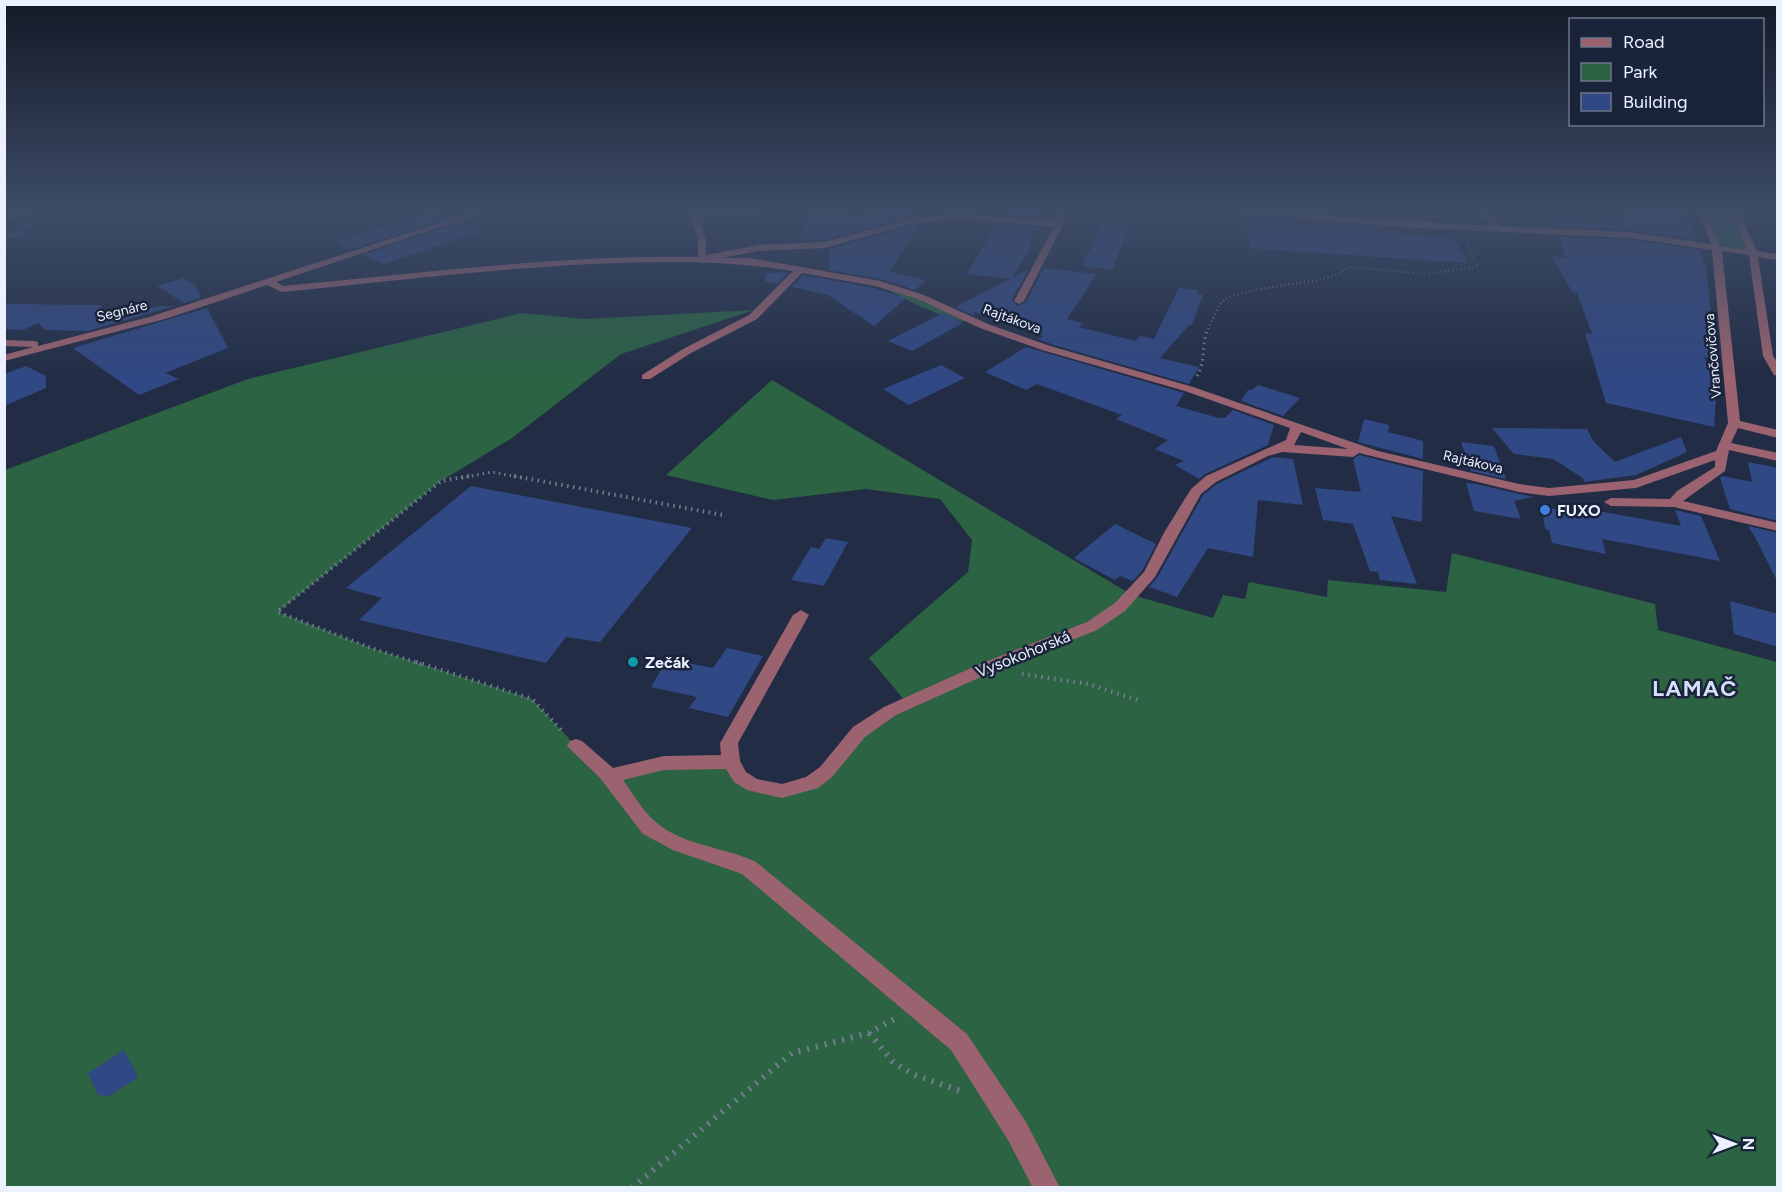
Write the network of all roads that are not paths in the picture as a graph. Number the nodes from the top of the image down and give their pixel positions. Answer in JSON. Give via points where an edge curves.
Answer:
{"nodes":[{"id":1,"x":315,"y":267,"type":"edge"},
{"id":2,"x":516,"y":267,"type":"edge"},
{"id":3,"x":581,"y":267,"type":"edge"},
{"id":4,"x":785,"y":267,"type":"edge"},
{"id":5,"x":1037,"y":267,"type":"edge"},
{"id":6,"x":1718,"y":267,"type":"edge"},
{"id":7,"x":1755,"y":267,"type":"edge"},
{"id":8,"x":800,"y":269,"type":"junction"},
{"id":9,"x":452,"y":281,"type":"dead end"},
{"id":10,"x":268,"y":282,"type":"junction"},
{"id":11,"x":282,"y":289,"type":"junction"},
{"id":12,"x":1019,"y":301,"type":"dead end"},
{"id":13,"x":153,"y":319,"type":"junction"},
{"id":14,"x":4,"y":343,"type":"edge"},
{"id":15,"x":46,"y":345,"type":"junction"},
{"id":16,"x":4,"y":358,"type":"edge"},
{"id":17,"x":1778,"y":373,"type":"edge"},
{"id":18,"x":646,"y":377,"type":"dead end"},
{"id":19,"x":1734,"y":423,"type":"junction"},
{"id":20,"x":1296,"y":428,"type":"junction"},
{"id":21,"x":1778,"y":434,"type":"edge"},
{"id":22,"x":1281,"y":448,"type":"junction"},
{"id":23,"x":1722,"y":449,"type":"junction"},
{"id":24,"x":1374,"y":454,"type":"junction"},
{"id":25,"x":1778,"y":457,"type":"edge"},
{"id":26,"x":1611,"y":502,"type":"dead end"},
{"id":27,"x":1674,"y":503,"type":"junction"},
{"id":28,"x":1778,"y":527,"type":"edge"},
{"id":29,"x":801,"y":615,"type":"dead end"},
{"id":30,"x":576,"y":746,"type":"road end"},
{"id":31,"x":731,"y":762,"type":"junction"},
{"id":32,"x":609,"y":776,"type":"junction"},
{"id":33,"x":1047,"y":1188,"type":"edge"}],
"edges":[{"from":1,"to":10,"type":"street"},
{"from":2,"to":11,"type":"street","name":"Rajtákova"},
{"from":3,"to":9,"type":"street"},
{"from":4,"to":8,"type":"street","name":"Rajtákova"},
{"from":5,"to":12,"type":"street"},
{"from":6,"to":19,"type":"street","name":"Vrančovičova"},
{"from":7,"to":17,"type":"street","via":[[1768,356]]},
{"from":8,"to":18,"type":"street","via":[[753,317]]},
{"from":8,"to":20,"type":"street","name":"Rajtákova","via":[[877,283],[921,297],[984,326],[1046,348],[1189,389]]},
{"from":10,"to":11,"type":"street"},
{"from":10,"to":13,"type":"street"},
{"from":11,"to":13,"type":"street","name":"Segnáre"},
{"from":13,"to":15,"type":"street","name":"Segnáre"},
{"from":14,"to":15,"type":"street"},
{"from":15,"to":16,"type":"street","name":"Segnáre"},
{"from":19,"to":21,"type":"street"},
{"from":19,"to":23,"type":"street"},
{"from":20,"to":22,"type":"street","via":[[1291,442]]},
{"from":20,"to":24,"type":"street","name":"Rajtákova"},
{"from":22,"to":24,"type":"street","name":"Vysokohorská"},
{"from":22,"to":31,"type":"street","name":"Vysokohorská","via":[[1211,479],[1196,492],[1150,574],[1120,607],[1092,626],[890,711],[844,748],[812,783],[796,789],[768,790],[740,777]]},
{"from":23,"to":24,"type":"street","name":"Rajtákova","via":[[1636,484],[1549,492]]},
{"from":23,"to":25,"type":"street"},
{"from":23,"to":27,"type":"street","via":[[1721,468]]},
{"from":26,"to":27,"type":"street"},
{"from":27,"to":28,"type":"street"},
{"from":29,"to":31,"type":"street","via":[[729,742]]},
{"from":30,"to":32,"type":"street"},
{"from":31,"to":32,"type":"street","via":[[664,763]]},
{"from":32,"to":33,"type":"street","via":[[656,834],[681,847],[732,859],[749,868],[959,1042],[996,1097]]}]}
